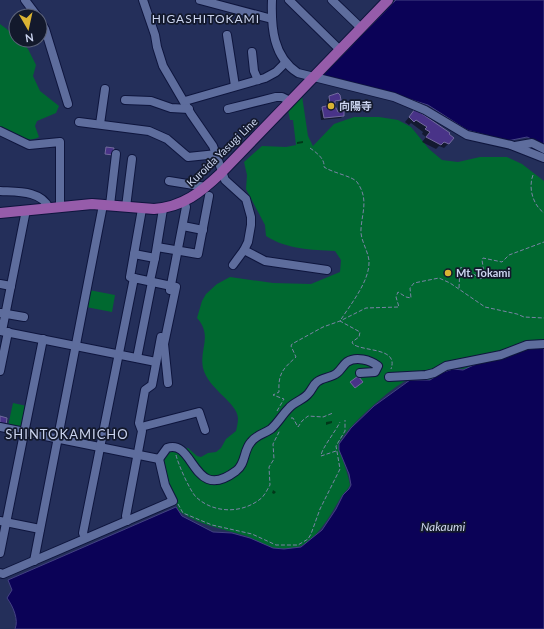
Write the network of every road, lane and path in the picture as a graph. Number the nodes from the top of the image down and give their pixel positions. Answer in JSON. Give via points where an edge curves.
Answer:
{"nodes":[{"id":1,"x":143,"y":0,"type":"edge"},
{"id":2,"x":200,"y":0,"type":"edge"},
{"id":3,"x":272,"y":0,"type":"edge"},
{"id":4,"x":289,"y":0,"type":"edge"},
{"id":5,"x":302,"y":0,"type":"edge"},
{"id":6,"x":332,"y":0,"type":"edge"},
{"id":7,"x":388,"y":0,"type":"edge"},
{"id":8,"x":296,"y":7,"type":"junction"},
{"id":9,"x":272,"y":19,"type":"junction"},
{"id":10,"x":360,"y":27,"type":"junction"},
{"id":11,"x":227,"y":35,"type":"dead end"},
{"id":12,"x":48,"y":39,"type":"edge"},
{"id":13,"x":339,"y":50,"type":"junction"},
{"id":14,"x":252,"y":52,"type":"dead end"},
{"id":15,"x":285,"y":63,"type":"junction"},
{"id":16,"x":312,"y":77,"type":"junction"},
{"id":17,"x":258,"y":80,"type":"junction"},
{"id":18,"x":235,"y":86,"type":"junction"},
{"id":19,"x":105,"y":89,"type":"dead end"},
{"id":20,"x":125,"y":100,"type":"dead end"},
{"id":21,"x":290,"y":101,"type":"junction"},
{"id":22,"x":68,"y":104,"type":"dead end"},
{"id":23,"x":187,"y":105,"type":"junction"},
{"id":24,"x":228,"y":109,"type":"dead end"},
{"id":25,"x":79,"y":122,"type":"dead end"},
{"id":26,"x":100,"y":124,"type":"junction"},
{"id":27,"x":0,"y":131,"type":"edge"},
{"id":28,"x":511,"y":145,"type":"junction"},
{"id":29,"x":310,"y":148,"type":"dead end"},
{"id":30,"x":544,"y":149,"type":"edge"},
{"id":31,"x":116,"y":154,"type":"dead end"},
{"id":32,"x":217,"y":154,"type":"junction"},
{"id":33,"x":544,"y":158,"type":"edge"},
{"id":34,"x":132,"y":159,"type":"dead end"},
{"id":35,"x":221,"y":173,"type":"junction"},
{"id":36,"x":533,"y":175,"type":"dead end"},
{"id":37,"x":169,"y":181,"type":"dead end"},
{"id":38,"x":0,"y":191,"type":"edge"},
{"id":39,"x":208,"y":192,"type":"junction"},
{"id":40,"x":184,"y":202,"type":"junction"},
{"id":41,"x":106,"y":205,"type":"junction"},
{"id":42,"x":60,"y":207,"type":"junction"},
{"id":43,"x":49,"y":208,"type":"junction"},
{"id":44,"x":126,"y":208,"type":"junction"},
{"id":45,"x":142,"y":209,"type":"junction"},
{"id":46,"x":163,"y":209,"type":"junction"},
{"id":47,"x":26,"y":210,"type":"junction"},
{"id":48,"x":0,"y":213,"type":"edge"},
{"id":49,"x":544,"y":213,"type":"edge"},
{"id":50,"x":183,"y":226,"type":"junction"},
{"id":51,"x":203,"y":230,"type":"junction"},
{"id":52,"x":544,"y":242,"type":"edge"},
{"id":53,"x":157,"y":247,"type":"junction"},
{"id":54,"x":244,"y":250,"type":"junction"},
{"id":55,"x":178,"y":251,"type":"junction"},
{"id":56,"x":134,"y":254,"type":"junction"},
{"id":57,"x":155,"y":258,"type":"junction"},
{"id":58,"x":233,"y":265,"type":"dead end"},
{"id":59,"x":327,"y":270,"type":"dead end"},
{"id":60,"x":134,"y":278,"type":"junction"},
{"id":61,"x":151,"y":282,"type":"junction"},
{"id":62,"x":0,"y":284,"type":"edge"},
{"id":63,"x":171,"y":285,"type":"junction"},
{"id":64,"x":11,"y":286,"type":"junction"},
{"id":65,"x":459,"y":289,"type":"dead end"},
{"id":66,"x":3,"y":313,"type":"edge"},
{"id":67,"x":24,"y":317,"type":"dead end"},
{"id":68,"x":3,"y":331,"type":"edge"},
{"id":69,"x":43,"y":339,"type":"junction"},
{"id":70,"x":544,"y":344,"type":"edge"},
{"id":71,"x":76,"y":346,"type":"junction"},
{"id":72,"x":120,"y":355,"type":"junction"},
{"id":73,"x":137,"y":358,"type":"junction"},
{"id":74,"x":156,"y":362,"type":"junction"},
{"id":75,"x":393,"y":364,"type":"dead end"},
{"id":76,"x":0,"y":371,"type":"edge"},
{"id":77,"x":360,"y":373,"type":"dead end"},
{"id":78,"x":389,"y":377,"type":"dead end"},
{"id":79,"x":168,"y":383,"type":"dead end"},
{"id":80,"x":333,"y":413,"type":"dead end"},
{"id":81,"x":288,"y":418,"type":"dead end"},
{"id":82,"x":345,"y":420,"type":"dead end"},
{"id":83,"x":340,"y":422,"type":"dead end"},
{"id":84,"x":0,"y":427,"type":"edge"},
{"id":85,"x":141,"y":427,"type":"junction"},
{"id":86,"x":205,"y":430,"type":"dead end"},
{"id":87,"x":25,"y":432,"type":"junction"},
{"id":88,"x":59,"y":439,"type":"junction"},
{"id":89,"x":100,"y":447,"type":"junction"},
{"id":90,"x":337,"y":451,"type":"junction"},
{"id":91,"x":138,"y":455,"type":"junction"},
{"id":92,"x":159,"y":459,"type":"junction"},
{"id":93,"x":173,"y":501,"type":"junction"},
{"id":94,"x":127,"y":521,"type":"junction"},
{"id":95,"x":3,"y":522,"type":"edge"},
{"id":96,"x":40,"y":529,"type":"junction"},
{"id":97,"x":85,"y":538,"type":"junction"},
{"id":98,"x":0,"y":553,"type":"edge"},
{"id":99,"x":34,"y":561,"type":"junction"},
{"id":100,"x":0,"y":573,"type":"edge"}],
"edges":[{"from":1,"to":23,"type":"street","via":[[163,66]]},
{"from":2,"to":9,"type":"street"},
{"from":3,"to":9,"type":"street"},
{"from":4,"to":8,"type":"street"},
{"from":5,"to":8,"type":"street"},
{"from":6,"to":10,"type":"street"},
{"from":7,"to":10,"type":"main road","name":"Kuroida Yasugi Line"},
{"from":8,"to":13,"type":"street"},
{"from":9,"to":15,"type":"street","via":[[277,49]]},
{"from":10,"to":13,"type":"main road","name":"Kuroida Yasugi Line"},
{"from":11,"to":18,"type":"street"},
{"from":12,"to":22,"type":"street"},
{"from":13,"to":16,"type":"main road","name":"Kuroida Yasugi Line"},
{"from":14,"to":17,"type":"street"},
{"from":15,"to":16,"type":"street","via":[[298,73]]},
{"from":15,"to":17,"type":"street","via":[[270,75]]},
{"from":16,"to":21,"type":"main road","name":"Kuroida Yasugi Line"},
{"from":16,"to":28,"type":"street","via":[[394,97],[425,110],[467,135]]},
{"from":17,"to":18,"type":"street"},
{"from":18,"to":23,"type":"street"},
{"from":19,"to":26,"type":"street"},
{"from":20,"to":23,"type":"street","via":[[151,101],[171,108]]},
{"from":21,"to":24,"type":"street","via":[[276,97]]},
{"from":21,"to":35,"type":"main road","name":"Kuroida Yasugi Line"},
{"from":23,"to":32,"type":"street"},
{"from":25,"to":26,"type":"street"},
{"from":26,"to":32,"type":"street","via":[[149,131],[167,139],[188,157]]},
{"from":27,"to":42,"type":"street","via":[[29,145],[60,142]]},
{"from":28,"to":30,"type":"street","via":[[532,143]]},
{"from":28,"to":33,"type":"street"},
{"from":29,"to":75,"type":"path","via":[[318,153],[324,167],[356,181],[365,206],[361,231],[369,260],[368,270],[356,298],[340,322],[360,332],[352,342],[356,347],[382,352],[390,357]]},
{"from":31,"to":41,"type":"street"},
{"from":32,"to":35,"type":"street"},
{"from":34,"to":44,"type":"street"},
{"from":35,"to":39,"type":"main road","name":"Kuroida Yasugi Line"},
{"from":35,"to":54,"type":"street","via":[[225,180],[242,194],[250,212],[250,233]]},
{"from":36,"to":49,"type":"path","via":[[530,182],[535,204]]},
{"from":37,"to":39,"type":"street"},
{"from":38,"to":43,"type":"street","via":[[30,193],[43,200]]},
{"from":39,"to":40,"type":"main road","name":"Kuroida Yasugi Line"},
{"from":39,"to":51,"type":"street"},
{"from":40,"to":46,"type":"main road","name":"Kuroida Yasugi Line"},
{"from":40,"to":50,"type":"street","via":[[186,207]]},
{"from":41,"to":42,"type":"main road","name":"Kuroida Yasugi Line"},
{"from":41,"to":44,"type":"main road","name":"Kuroida Yasugi Line"},
{"from":41,"to":71,"type":"street"},
{"from":42,"to":43,"type":"main road","name":"Kuroida Yasugi Line"},
{"from":43,"to":47,"type":"main road","name":"Kuroida Yasugi Line"},
{"from":44,"to":45,"type":"main road","name":"Kuroida Yasugi Line"},
{"from":45,"to":46,"type":"main road","name":"Kuroida Yasugi Line"},
{"from":45,"to":56,"type":"street"},
{"from":46,"to":53,"type":"street"},
{"from":47,"to":48,"type":"main road","name":"Kuroida Yasugi Line"},
{"from":47,"to":64,"type":"street"},
{"from":50,"to":51,"type":"street"},
{"from":50,"to":55,"type":"street"},
{"from":51,"to":55,"type":"street","via":[[198,254]]},
{"from":52,"to":65,"type":"path","via":[[509,255],[502,262],[483,258],[484,273],[481,279],[463,267],[460,268]]},
{"from":53,"to":55,"type":"street"},
{"from":53,"to":57,"type":"street"},
{"from":54,"to":58,"type":"street"},
{"from":54,"to":59,"type":"street","via":[[265,261]]},
{"from":55,"to":63,"type":"street"},
{"from":56,"to":57,"type":"street"},
{"from":56,"to":60,"type":"street","via":[[130,277]]},
{"from":57,"to":61,"type":"street"},
{"from":60,"to":61,"type":"street"},
{"from":60,"to":72,"type":"street"},
{"from":61,"to":63,"type":"street"},
{"from":61,"to":73,"type":"street"},
{"from":62,"to":64,"type":"street"},
{"from":63,"to":74,"type":"street"},
{"from":63,"to":79,"type":"street","via":[[176,287],[164,344]]},
{"from":64,"to":66,"type":"street"},
{"from":66,"to":67,"type":"street"},
{"from":66,"to":68,"type":"street"},
{"from":68,"to":69,"type":"street"},
{"from":68,"to":76,"type":"street"},
{"from":69,"to":71,"type":"street"},
{"from":69,"to":87,"type":"street"},
{"from":70,"to":78,"type":"street","via":[[527,345],[501,355],[446,366],[434,374]]},
{"from":71,"to":72,"type":"street"},
{"from":71,"to":88,"type":"street"},
{"from":72,"to":73,"type":"street"},
{"from":72,"to":89,"type":"street"},
{"from":73,"to":74,"type":"street"},
{"from":74,"to":85,"type":"street","via":[[152,385],[145,390],[139,423]]},
{"from":77,"to":92,"type":"street","via":[[375,372],[378,366],[369,360],[352,360],[336,374],[318,381],[308,394],[290,407],[270,429],[254,438],[247,448],[241,466],[228,476],[206,479],[182,450],[174,447],[167,448]]},
{"from":80,"to":81,"type":"path","via":[[323,417],[308,416],[298,427],[294,418]]},
{"from":82,"to":90,"type":"path","via":[[345,431],[336,446]]},
{"from":83,"to":90,"type":"path","via":[[321,451],[321,456]]},
{"from":84,"to":87,"type":"street"},
{"from":85,"to":86,"type":"street","via":[[199,412]]},
{"from":85,"to":91,"type":"street"},
{"from":87,"to":88,"type":"street"},
{"from":87,"to":95,"type":"street"},
{"from":88,"to":89,"type":"street"},
{"from":88,"to":96,"type":"street"},
{"from":89,"to":91,"type":"street"},
{"from":89,"to":97,"type":"street","via":[[83,534]]},
{"from":90,"to":93,"type":"path","via":[[340,469],[311,534],[298,545],[276,545],[252,534],[212,525],[183,513],[177,502]]},
{"from":91,"to":92,"type":"street"},
{"from":91,"to":94,"type":"street"},
{"from":92,"to":93,"type":"street","via":[[165,485]]},
{"from":93,"to":94,"type":"street"},
{"from":94,"to":97,"type":"street"},
{"from":95,"to":96,"type":"street"},
{"from":95,"to":98,"type":"street"},
{"from":96,"to":99,"type":"street"},
{"from":97,"to":99,"type":"street"},
{"from":99,"to":100,"type":"street"}]}
